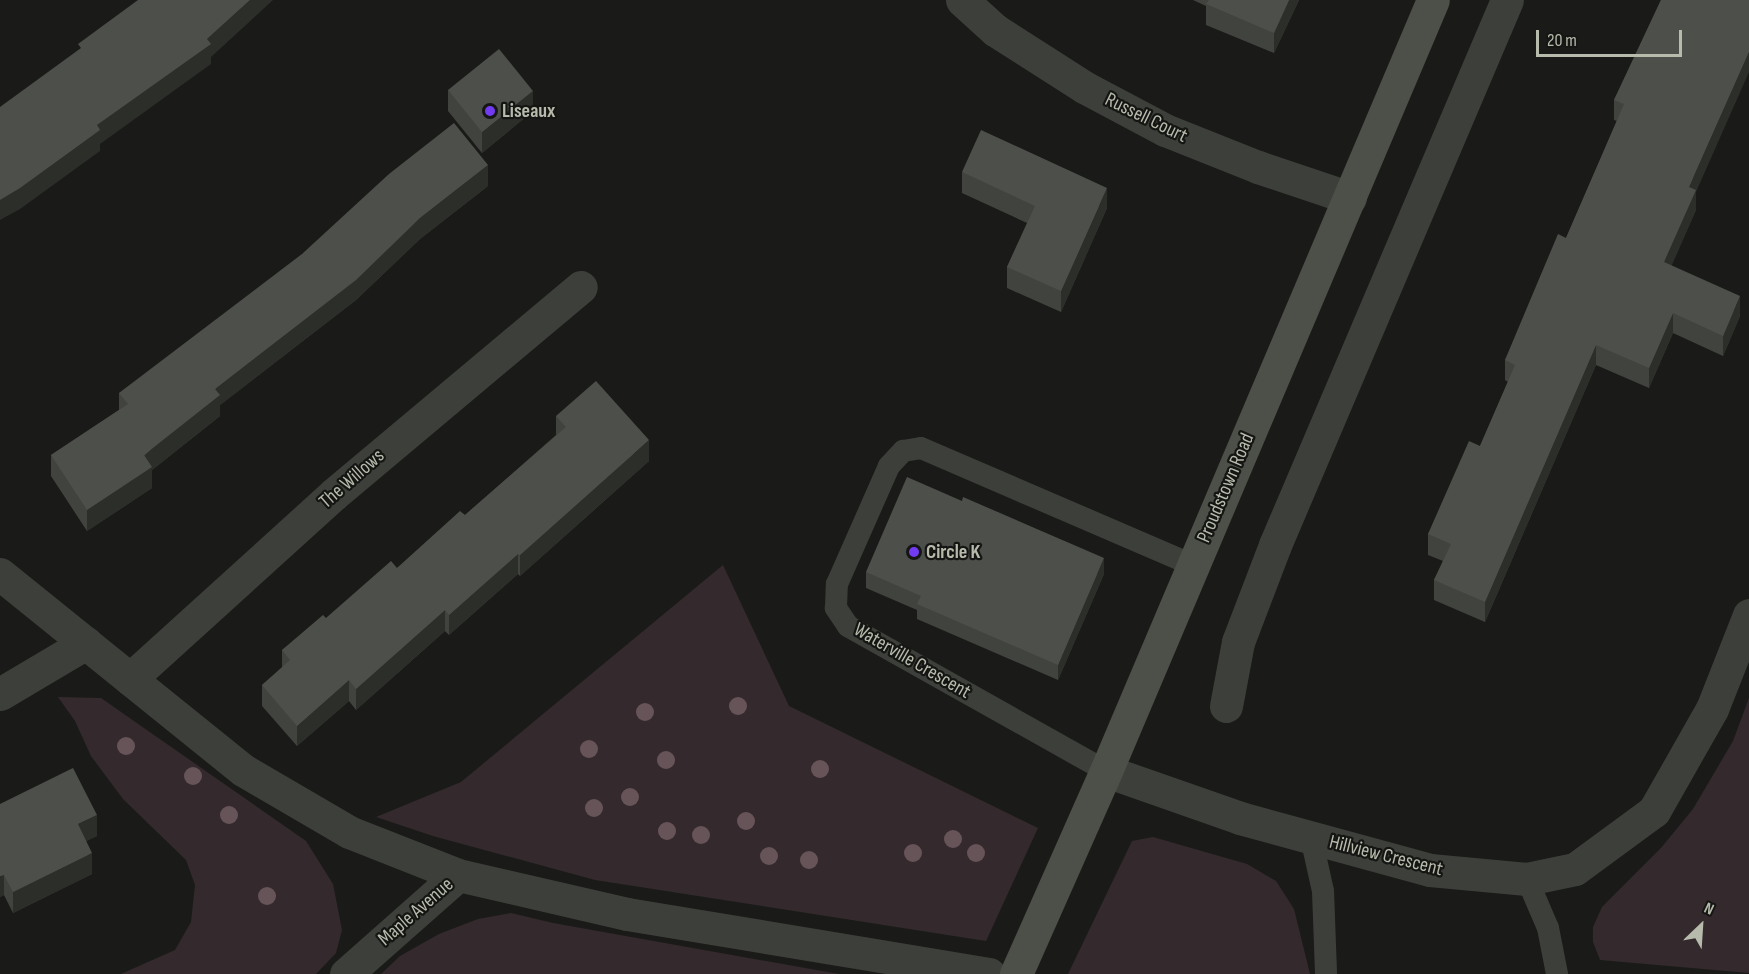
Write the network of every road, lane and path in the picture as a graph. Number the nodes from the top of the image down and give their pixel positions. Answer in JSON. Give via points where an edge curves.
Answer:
{"nodes":[{"id":1,"x":962,"y":0,"type":"edge"},
{"id":2,"x":1433,"y":0,"type":"edge"},
{"id":3,"x":1507,"y":0,"type":"edge"},
{"id":4,"x":1350,"y":198,"type":"junction"},
{"id":5,"x":581,"y":287,"type":"dead end"},
{"id":6,"x":1193,"y":565,"type":"junction"},
{"id":7,"x":0,"y":574,"type":"edge"},
{"id":8,"x":1749,"y":615,"type":"edge"},
{"id":9,"x":86,"y":644,"type":"junction"},
{"id":10,"x":130,"y":679,"type":"junction"},
{"id":11,"x":0,"y":694,"type":"edge"},
{"id":12,"x":1226,"y":706,"type":"dead end"},
{"id":13,"x":1106,"y":771,"type":"junction"},
{"id":14,"x":1311,"y":837,"type":"junction"},
{"id":15,"x":458,"y":875,"type":"junction"},
{"id":16,"x":1527,"y":879,"type":"junction"},
{"id":17,"x":346,"y":974,"type":"edge"},
{"id":18,"x":989,"y":974,"type":"edge"},
{"id":19,"x":1016,"y":974,"type":"edge"},
{"id":20,"x":1326,"y":974,"type":"edge"},
{"id":21,"x":1557,"y":974,"type":"edge"}],
"edges":[{"from":1,"to":4,"type":"street","name":"Russell Court","via":[[995,30],[1054,68],[1165,130]]},
{"from":2,"to":4,"type":"main road","name":"Proudstown Road"},
{"from":3,"to":12,"type":"street","via":[[1275,545],[1238,642]]},
{"from":4,"to":6,"type":"main road","name":"Proudstown Road"},
{"from":5,"to":10,"type":"street","name":"The Willows","via":[[334,494]]},
{"from":6,"to":13,"type":"main road","name":"Proudstown Road"},
{"from":6,"to":13,"type":"lane","name":"Waterville Crescent","via":[[921,448],[903,451],[889,466],[837,584],[836,608],[848,626]]},
{"from":7,"to":9,"type":"street"},
{"from":8,"to":16,"type":"street","name":"Hillview Crescent","via":[[1712,710],[1654,811],[1575,869]]},
{"from":9,"to":10,"type":"street"},
{"from":9,"to":11,"type":"street"},
{"from":10,"to":15,"type":"street","via":[[243,770],[348,832]]},
{"from":13,"to":14,"type":"street","name":"Hillview Crescent","via":[[1240,818]]},
{"from":13,"to":19,"type":"main road","name":"Proudstown Road"},
{"from":14,"to":16,"type":"street","name":"Hillview Crescent","via":[[1430,870]]},
{"from":14,"to":20,"type":"lane","via":[[1323,891]]},
{"from":15,"to":17,"type":"street","name":"Maple Avenue"},
{"from":15,"to":18,"type":"street","via":[[627,914]]},
{"from":16,"to":21,"type":"lane","via":[[1548,928]]}]}
